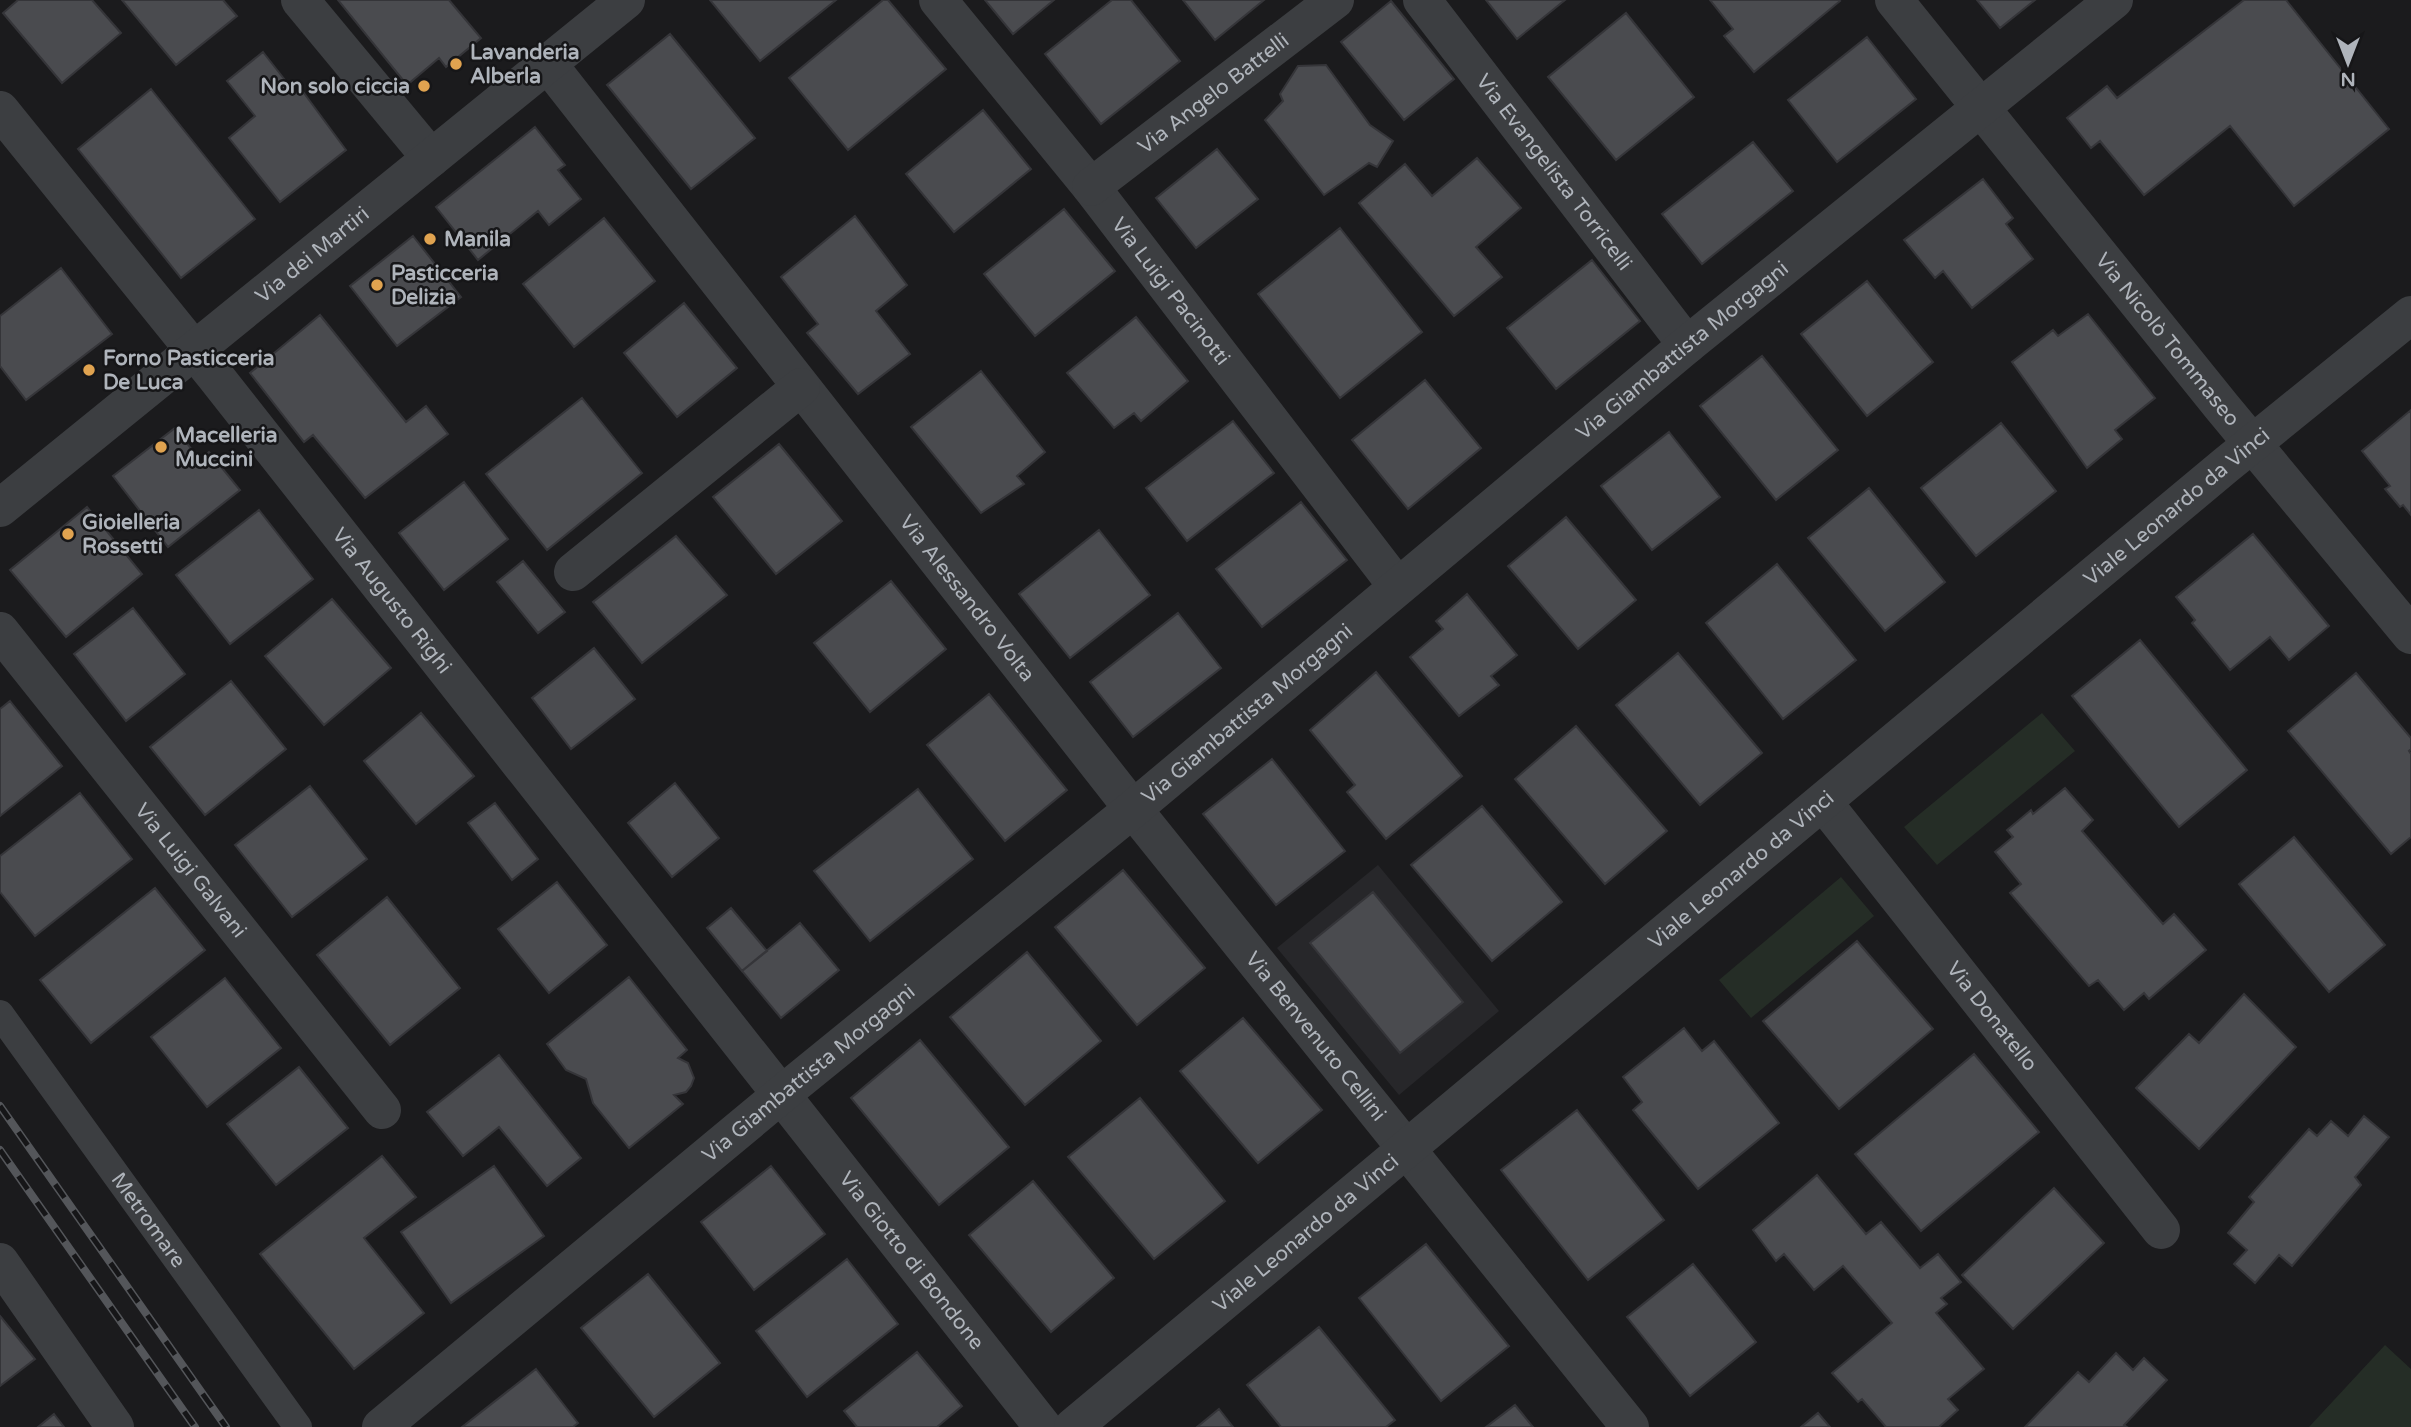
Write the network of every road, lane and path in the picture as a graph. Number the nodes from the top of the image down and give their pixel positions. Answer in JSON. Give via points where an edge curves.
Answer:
{"nodes":[{"id":1,"x":300,"y":0,"type":"edge"},
{"id":2,"x":626,"y":0,"type":"edge"},
{"id":3,"x":938,"y":0,"type":"edge"},
{"id":4,"x":1335,"y":0,"type":"edge"},
{"id":5,"x":1422,"y":0,"type":"edge"},
{"id":6,"x":1894,"y":0,"type":"edge"},
{"id":7,"x":2114,"y":0,"type":"edge"},
{"id":8,"x":548,"y":64,"type":"junction"},
{"id":9,"x":1980,"y":107,"type":"junction"},
{"id":10,"x":0,"y":110,"type":"edge"},
{"id":11,"x":431,"y":159,"type":"junction"},
{"id":12,"x":1091,"y":187,"type":"junction"},
{"id":13,"x":2411,"y":315,"type":"edge"},
{"id":14,"x":1687,"y":345,"type":"junction"},
{"id":15,"x":194,"y":350,"type":"junction"},
{"id":16,"x":801,"y":387,"type":"junction"},
{"id":17,"x":2252,"y":444,"type":"junction"},
{"id":18,"x":0,"y":508,"type":"edge"},
{"id":19,"x":573,"y":572,"type":"dead end"},
{"id":20,"x":1398,"y":586,"type":"junction"},
{"id":21,"x":0,"y":631,"type":"edge"},
{"id":22,"x":2411,"y":635,"type":"edge"},
{"id":23,"x":1823,"y":802,"type":"junction"},
{"id":24,"x":1133,"y":809,"type":"junction"},
{"id":25,"x":0,"y":1014,"type":"edge"},
{"id":26,"x":782,"y":1094,"type":"junction"},
{"id":27,"x":382,"y":1110,"type":"dead end"},
{"id":28,"x":1407,"y":1147,"type":"junction"},
{"id":29,"x":2161,"y":1230,"type":"dead end"},
{"id":30,"x":0,"y":1262,"type":"edge"},
{"id":31,"x":115,"y":1427,"type":"edge"},
{"id":32,"x":298,"y":1427,"type":"edge"},
{"id":33,"x":381,"y":1427,"type":"edge"},
{"id":34,"x":1043,"y":1427,"type":"edge"},
{"id":35,"x":1073,"y":1427,"type":"edge"},
{"id":36,"x":1630,"y":1427,"type":"edge"}],
"edges":[{"from":1,"to":11,"type":"street"},
{"from":2,"to":8,"type":"street","name":"Via dei Martiri"},
{"from":3,"to":12,"type":"street","name":"Via Luigi Pacinotti"},
{"from":4,"to":12,"type":"street","name":"Via Angelo Battelli"},
{"from":5,"to":14,"type":"street","name":"Via Evangelista Torricelli"},
{"from":6,"to":9,"type":"street","name":"Via Nicolò Tommaseo"},
{"from":7,"to":9,"type":"street","name":"Via Giambattista Morgagni"},
{"from":8,"to":11,"type":"street","name":"Via dei Martiri"},
{"from":8,"to":16,"type":"street","name":"Via Alessandro Volta"},
{"from":9,"to":14,"type":"street","name":"Via Giambattista Morgagni"},
{"from":9,"to":17,"type":"street","name":"Via Nicolò Tommaseo"},
{"from":10,"to":15,"type":"street","name":"Via Augusto Righi"},
{"from":11,"to":15,"type":"street","name":"Via dei Martiri"},
{"from":12,"to":20,"type":"street","name":"Via Luigi Pacinotti"},
{"from":13,"to":17,"type":"street","name":"Viale Leonardo da Vinci"},
{"from":14,"to":20,"type":"street","name":"Via Giambattista Morgagni"},
{"from":15,"to":18,"type":"street","name":"Via dei Martiri"},
{"from":15,"to":26,"type":"street","name":"Via Augusto Righi"},
{"from":16,"to":19,"type":"street"},
{"from":16,"to":24,"type":"street","name":"Via Alessandro Volta"},
{"from":17,"to":22,"type":"street","name":"Via Nicolò Tommaseo"},
{"from":17,"to":23,"type":"street","name":"Viale Leonardo da Vinci"},
{"from":20,"to":24,"type":"street","name":"Via Giambattista Morgagni"},
{"from":21,"to":27,"type":"street","name":"Via Luigi Galvani"},
{"from":23,"to":28,"type":"street","name":"Viale Leonardo da Vinci"},
{"from":23,"to":29,"type":"street","name":"Via Donatello"},
{"from":24,"to":26,"type":"street","name":"Via Giambattista Morgagni"},
{"from":24,"to":28,"type":"street","name":"Via Benvenuto Cellini"},
{"from":25,"to":32,"type":"lane","name":"Metromare"},
{"from":26,"to":33,"type":"street","name":"Via Giambattista Morgagni"},
{"from":26,"to":34,"type":"street","name":"Via Giotto di Bondone"},
{"from":28,"to":35,"type":"street","name":"Viale Leonardo da Vinci"},
{"from":28,"to":36,"type":"street","name":"Via Benvenuto Cellini"},
{"from":30,"to":31,"type":"street"}]}
